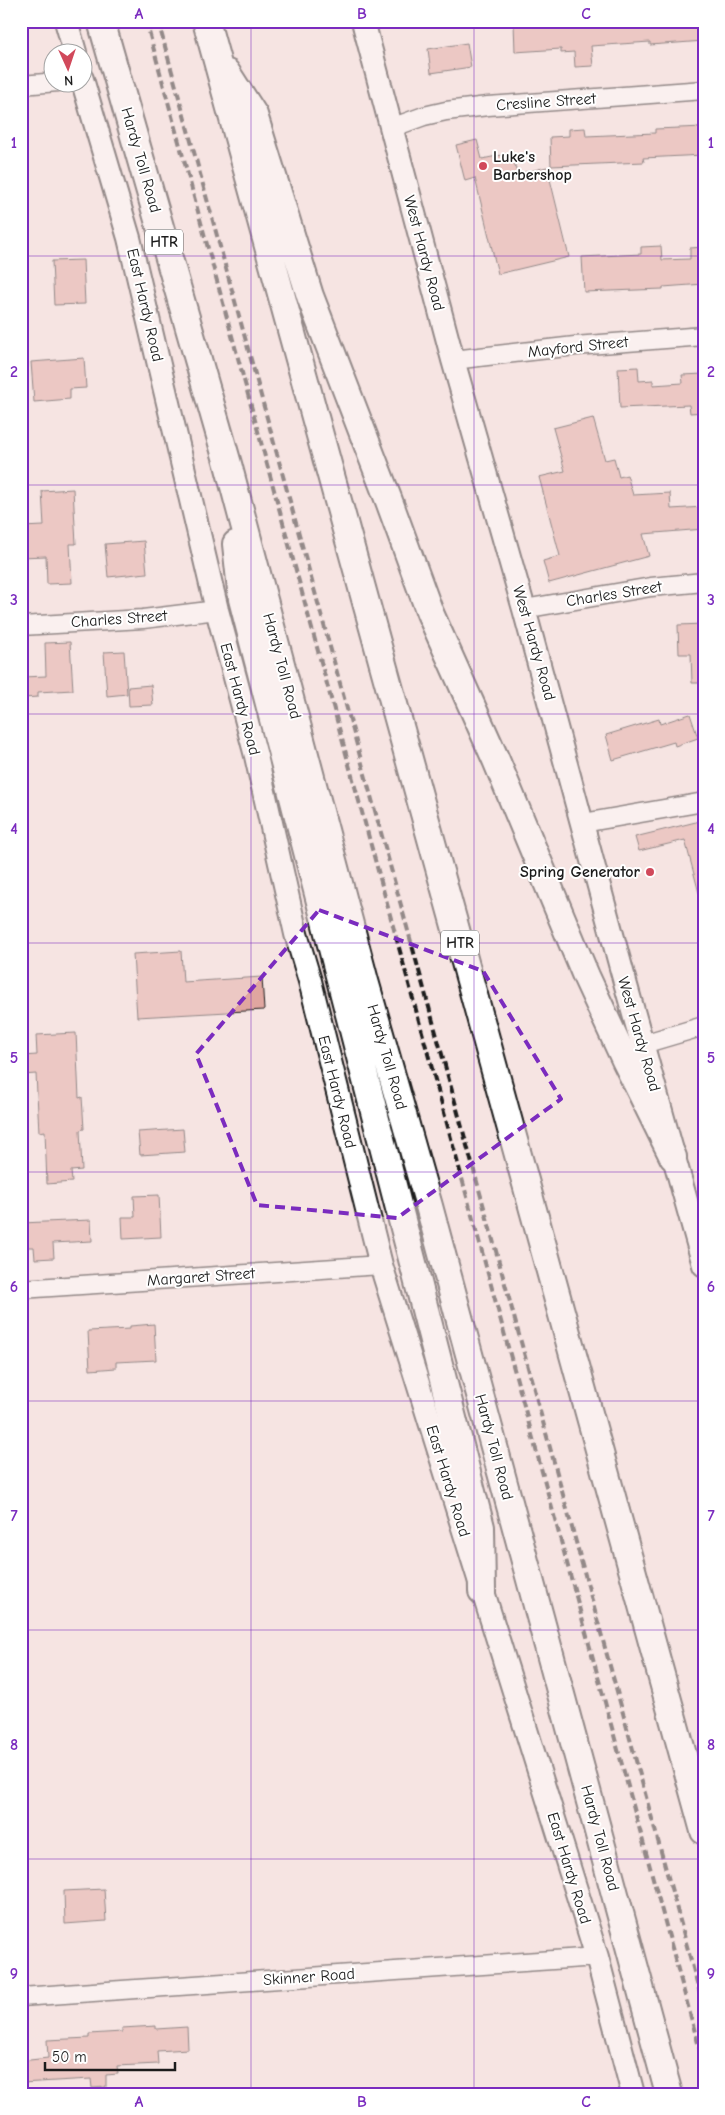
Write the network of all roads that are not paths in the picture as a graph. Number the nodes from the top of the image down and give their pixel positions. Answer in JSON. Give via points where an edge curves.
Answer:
{"nodes":[{"id":1,"x":66,"y":21,"type":"edge"},
{"id":2,"x":101,"y":21,"type":"edge"},
{"id":3,"x":206,"y":21,"type":"edge"},
{"id":4,"x":363,"y":21,"type":"edge"},
{"id":5,"x":72,"y":42,"type":"edge"},
{"id":6,"x":214,"y":54,"type":"junction"},
{"id":7,"x":42,"y":83,"type":"edge"},
{"id":8,"x":21,"y":85,"type":"edge"},
{"id":9,"x":704,"y":90,"type":"edge"},
{"id":10,"x":86,"y":92,"type":"edge"},
{"id":11,"x":391,"y":128,"type":"junction"},
{"id":12,"x":704,"y":336,"type":"edge"},
{"id":13,"x":453,"y":360,"type":"junction"},
{"id":14,"x":228,"y":464,"type":"junction"},
{"id":15,"x":704,"y":582,"type":"edge"},
{"id":16,"x":524,"y":608,"type":"junction"},
{"id":17,"x":217,"y":610,"type":"junction"},
{"id":18,"x":21,"y":626,"type":"edge"},
{"id":19,"x":704,"y":802,"type":"edge"},
{"id":20,"x":583,"y":823,"type":"junction"},
{"id":21,"x":704,"y":1026,"type":"edge"},
{"id":22,"x":642,"y":1044,"type":"junction"},
{"id":23,"x":673,"y":1157,"type":"junction"},
{"id":24,"x":701,"y":1241,"type":"edge"},
{"id":25,"x":380,"y":1264,"type":"junction"},
{"id":26,"x":704,"y":1265,"type":"edge"},
{"id":27,"x":21,"y":1289,"type":"edge"},
{"id":28,"x":482,"y":1591,"type":"junction"},
{"id":29,"x":704,"y":1832,"type":"edge"},
{"id":30,"x":597,"y":1957,"type":"junction"},
{"id":31,"x":21,"y":1997,"type":"edge"},
{"id":32,"x":633,"y":2094,"type":"edge"},
{"id":33,"x":669,"y":2094,"type":"edge"}],
"edges":[{"from":1,"to":5,"type":"main road"},
{"from":2,"to":14,"type":"highway","name":"Hardy Toll Road","number":"HTR"},
{"from":3,"to":6,"type":"highway","number":"HTR"},
{"from":4,"to":11,"type":"main road","name":"West Hardy Road"},
{"from":6,"to":23,"type":"highway","via":[[254,115],[310,296],[430,613],[496,760],[586,976]]},
{"from":6,"to":29,"type":"highway","number":"HTR"},
{"from":7,"to":8,"type":"street"},
{"from":9,"to":11,"type":"street","name":"Cresline Street","via":[[446,111]]},
{"from":10,"to":17,"type":"main road","name":"East Hardy Road","via":[[129,238]]},
{"from":11,"to":13,"type":"main road","name":"West Hardy Road"},
{"from":12,"to":13,"type":"street","name":"Mayford Street"},
{"from":13,"to":16,"type":"main road","name":"West Hardy Road"},
{"from":14,"to":28,"type":"highway","via":[[242,598],[481,1527]]},
{"from":14,"to":33,"type":"highway","name":"Hardy Toll Road","number":"HTR","via":[[365,981],[432,1216]]},
{"from":15,"to":16,"type":"street","name":"Charles Street"},
{"from":16,"to":20,"type":"main road","name":"West Hardy Road"},
{"from":17,"to":18,"type":"street","name":"Charles Street","via":[[143,619]]},
{"from":17,"to":25,"type":"main road","name":"East Hardy Road","via":[[256,756],[296,934]]},
{"from":19,"to":20,"type":"street"},
{"from":20,"to":22,"type":"main road","name":"West Hardy Road"},
{"from":21,"to":22,"type":"street"},
{"from":22,"to":23,"type":"main road","name":"West Hardy Road"},
{"from":23,"to":24,"type":"main road","name":"West Hardy Road"},
{"from":24,"to":26,"type":"main road","name":"West Hardy Road"},
{"from":25,"to":27,"type":"street","name":"Margaret Street"},
{"from":25,"to":28,"type":"main road","name":"East Hardy Road"},
{"from":28,"to":30,"type":"main road","name":"East Hardy Road"},
{"from":30,"to":31,"type":"street","name":"Skinner Road"},
{"from":30,"to":32,"type":"main road","name":"East Hardy Road"}]}
